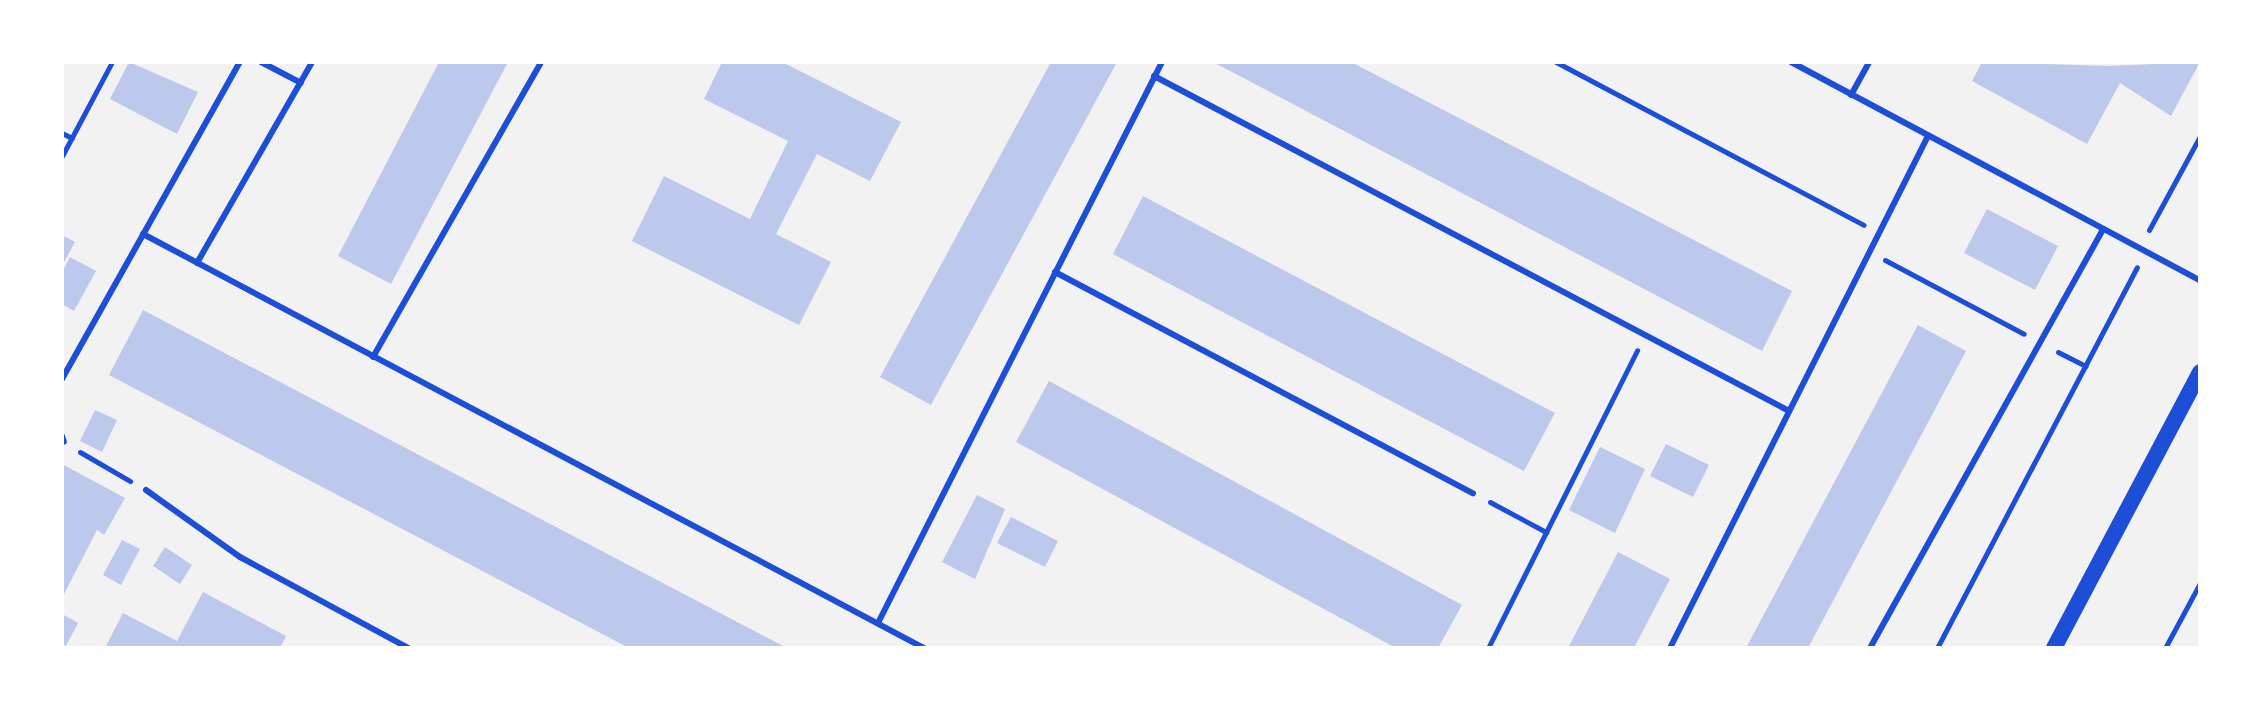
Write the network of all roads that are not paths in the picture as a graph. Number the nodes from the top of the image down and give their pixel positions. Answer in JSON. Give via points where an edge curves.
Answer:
{"nodes":[{"id":1,"x":240,"y":62,"type":"edge"},
{"id":2,"x":261,"y":62,"type":"edge"},
{"id":3,"x":312,"y":62,"type":"edge"},
{"id":4,"x":541,"y":62,"type":"edge"},
{"id":5,"x":1162,"y":62,"type":"edge"},
{"id":6,"x":1791,"y":62,"type":"edge"},
{"id":7,"x":1869,"y":62,"type":"edge"},
{"id":8,"x":1154,"y":76,"type":"junction"},
{"id":9,"x":301,"y":83,"type":"junction"},
{"id":10,"x":1851,"y":95,"type":"junction"},
{"id":11,"x":1927,"y":138,"type":"junction"},
{"id":12,"x":2103,"y":229,"type":"junction"},
{"id":13,"x":143,"y":234,"type":"junction"},
{"id":14,"x":197,"y":263,"type":"junction"},
{"id":15,"x":1055,"y":272,"type":"junction"},
{"id":16,"x":2200,"y":280,"type":"edge"},
{"id":17,"x":373,"y":357,"type":"junction"},
{"id":18,"x":2200,"y":372,"type":"edge"},
{"id":19,"x":62,"y":379,"type":"edge"},
{"id":20,"x":1789,"y":411,"type":"junction"},
{"id":21,"x":146,"y":490,"type":"road end"},
{"id":22,"x":1473,"y":493,"type":"road end"},
{"id":23,"x":878,"y":623,"type":"junction"},
{"id":24,"x":408,"y":648,"type":"edge"},
{"id":25,"x":924,"y":648,"type":"edge"},
{"id":26,"x":1670,"y":648,"type":"edge"},
{"id":27,"x":1870,"y":648,"type":"edge"},
{"id":28,"x":2054,"y":648,"type":"edge"}],
"edges":[{"from":1,"to":13,"type":"lane"},
{"from":2,"to":9,"type":"lane"},
{"from":3,"to":9,"type":"lane"},
{"from":4,"to":17,"type":"lane"},
{"from":5,"to":8,"type":"lane"},
{"from":6,"to":10,"type":"lane"},
{"from":7,"to":10,"type":"lane"},
{"from":8,"to":15,"type":"lane"},
{"from":8,"to":20,"type":"lane"},
{"from":9,"to":14,"type":"lane"},
{"from":10,"to":11,"type":"lane"},
{"from":11,"to":12,"type":"lane"},
{"from":11,"to":20,"type":"lane"},
{"from":12,"to":16,"type":"lane"},
{"from":12,"to":27,"type":"lane"},
{"from":13,"to":14,"type":"lane"},
{"from":13,"to":19,"type":"lane"},
{"from":14,"to":17,"type":"lane"},
{"from":15,"to":22,"type":"lane"},
{"from":15,"to":23,"type":"lane"},
{"from":17,"to":23,"type":"lane"},
{"from":18,"to":28,"type":"main road"},
{"from":20,"to":26,"type":"lane"},
{"from":21,"to":24,"type":"lane","via":[[240,557]]},
{"from":23,"to":25,"type":"lane"}]}
